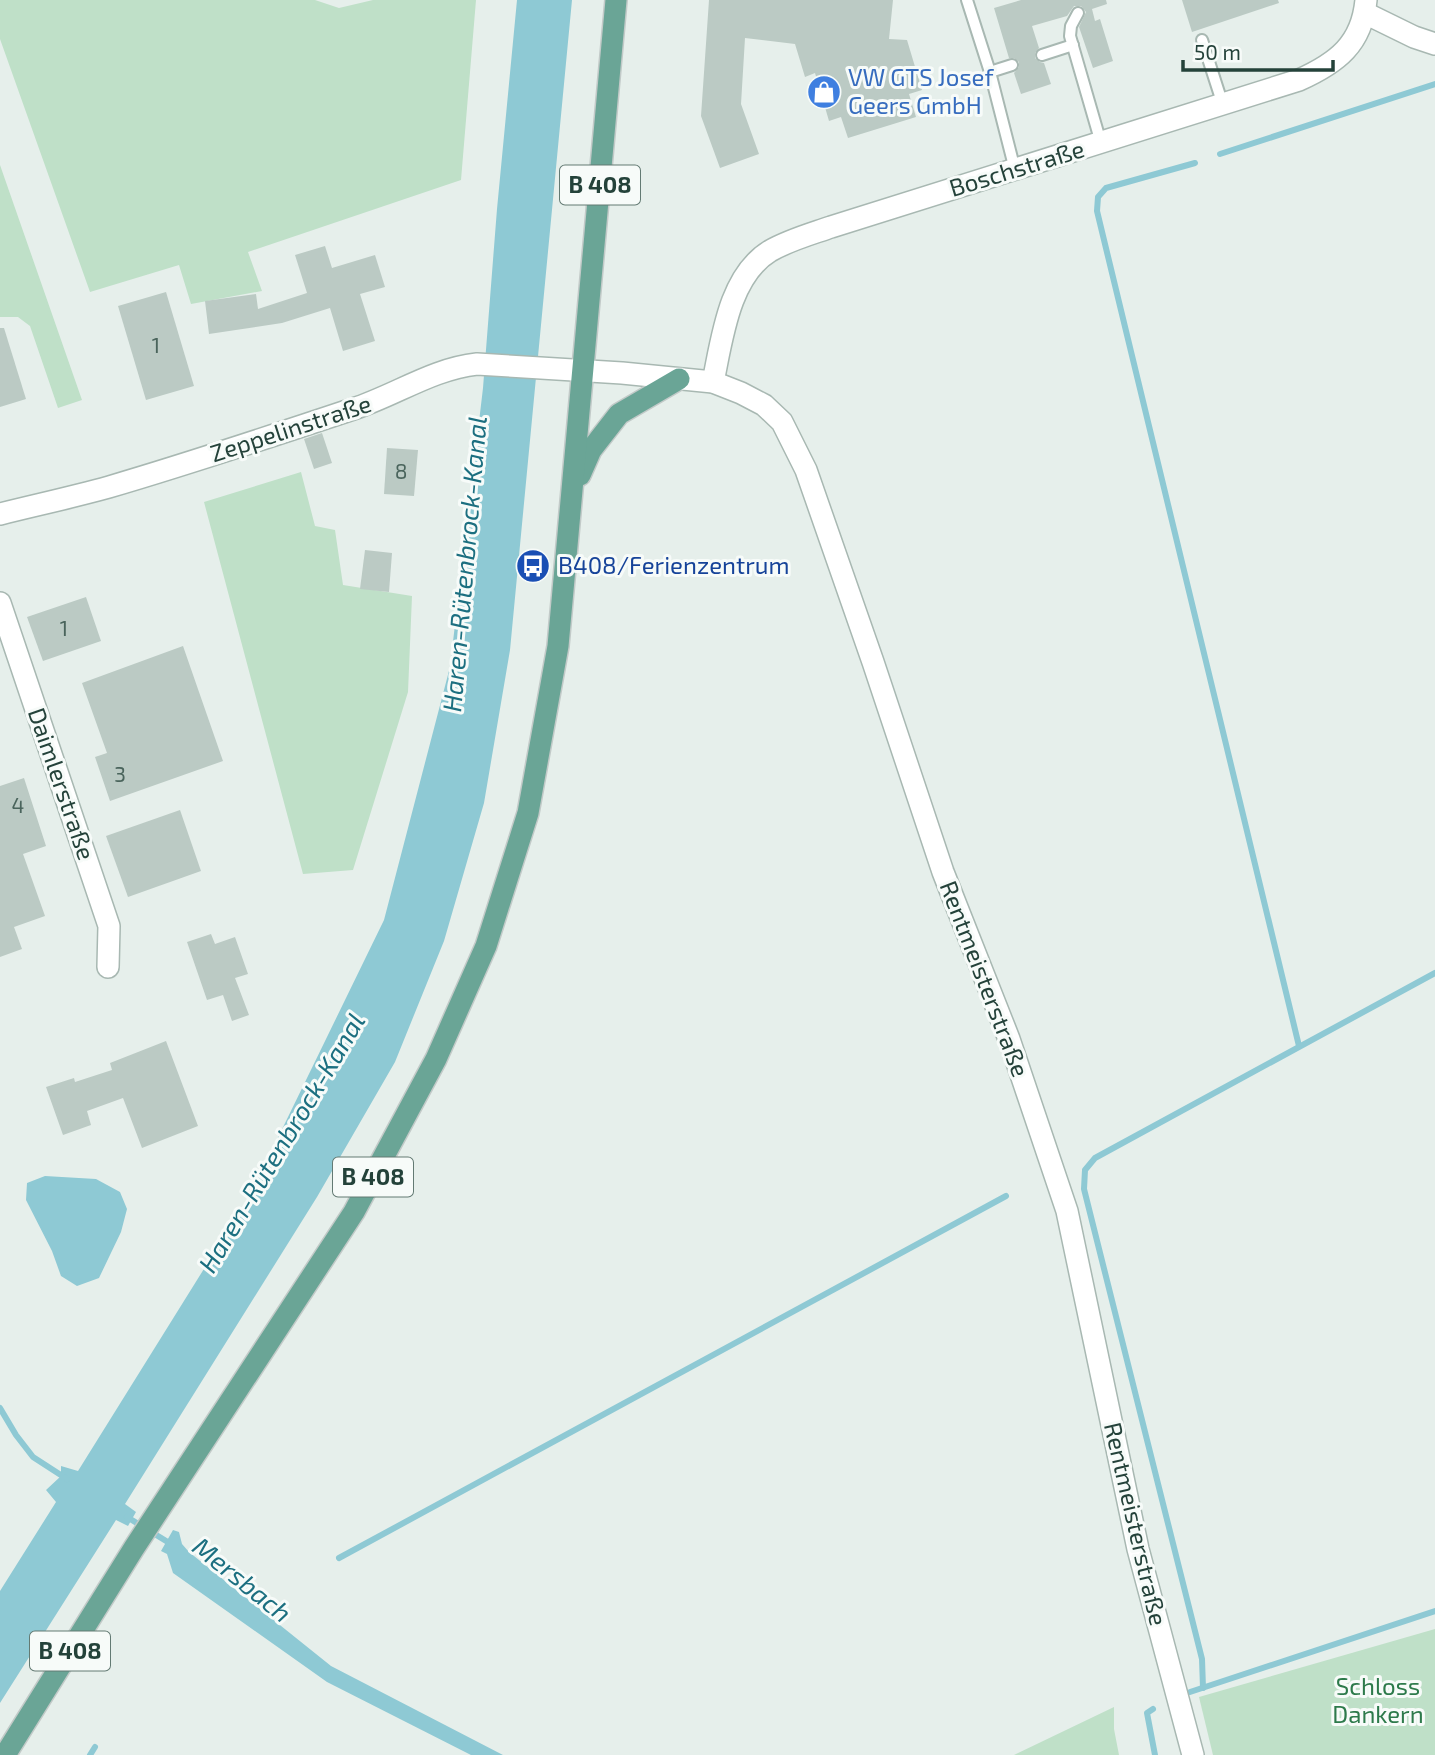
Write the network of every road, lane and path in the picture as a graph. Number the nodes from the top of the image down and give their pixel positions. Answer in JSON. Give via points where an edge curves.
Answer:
{"nodes":[{"id":1,"x":616,"y":0,"type":"edge"},
{"id":2,"x":967,"y":0,"type":"edge"},
{"id":3,"x":1366,"y":6,"type":"edge"},
{"id":4,"x":1079,"y":13,"type":"dead end"},
{"id":5,"x":1202,"y":40,"type":"dead end"},
{"id":6,"x":1435,"y":44,"type":"edge"},
{"id":7,"x":1073,"y":45,"type":"junction"},
{"id":8,"x":1042,"y":55,"type":"dead end"},
{"id":9,"x":1012,"y":65,"type":"dead end"},
{"id":10,"x":990,"y":72,"type":"junction"},
{"id":11,"x":1223,"y":105,"type":"junction"},
{"id":12,"x":1101,"y":143,"type":"junction"},
{"id":13,"x":1014,"y":170,"type":"junction"},
{"id":14,"x":583,"y":370,"type":"junction"},
{"id":15,"x":679,"y":379,"type":"junction"},
{"id":16,"x":713,"y":382,"type":"junction"},
{"id":17,"x":573,"y":490,"type":"junction"},
{"id":18,"x":0,"y":514,"type":"edge"},
{"id":19,"x":0,"y":604,"type":"edge"},
{"id":20,"x":108,"y":967,"type":"dead end"},
{"id":21,"x":5,"y":1755,"type":"edge"},
{"id":22,"x":1193,"y":1755,"type":"edge"}],
"edges":[{"from":1,"to":14,"type":"main road","number":"B 408"},
{"from":2,"to":10,"type":"lane"},
{"from":3,"to":6,"type":"street","via":[[1415,37]]},
{"from":3,"to":11,"type":"street","name":"Boschstraße","via":[[1357,36],[1323,69]]},
{"from":4,"to":7,"type":"lane","via":[[1071,26]]},
{"from":5,"to":11,"type":"lane"},
{"from":7,"to":8,"type":"lane"},
{"from":7,"to":12,"type":"lane"},
{"from":9,"to":10,"type":"lane"},
{"from":10,"to":13,"type":"lane"},
{"from":11,"to":12,"type":"street","name":"Boschstraße"},
{"from":12,"to":13,"type":"street","name":"Boschstraße"},
{"from":13,"to":16,"type":"street","name":"Boschstraße","via":[[831,227],[769,252],[742,281]]},
{"from":14,"to":15,"type":"street","name":"Rentmeisterstraße"},
{"from":14,"to":17,"type":"main road","number":"B 408"},
{"from":14,"to":18,"type":"street","name":"Zeppelinstraße","via":[[477,363],[456,366],[377,401],[224,451]]},
{"from":15,"to":16,"type":"street","name":"Rentmeisterstraße"},
{"from":15,"to":17,"type":"main road","via":[[619,414],[591,450]]},
{"from":16,"to":22,"type":"street","name":"Rentmeisterstraße","via":[[764,405],[782,422],[806,470],[943,872],[1009,1039],[1067,1211],[1138,1549]]},
{"from":17,"to":21,"type":"main road","number":"B 408","via":[[550,702],[528,813],[486,946],[436,1059],[354,1212]]},
{"from":19,"to":20,"type":"street","name":"Daimlerstraße","via":[[109,926]]}]}
